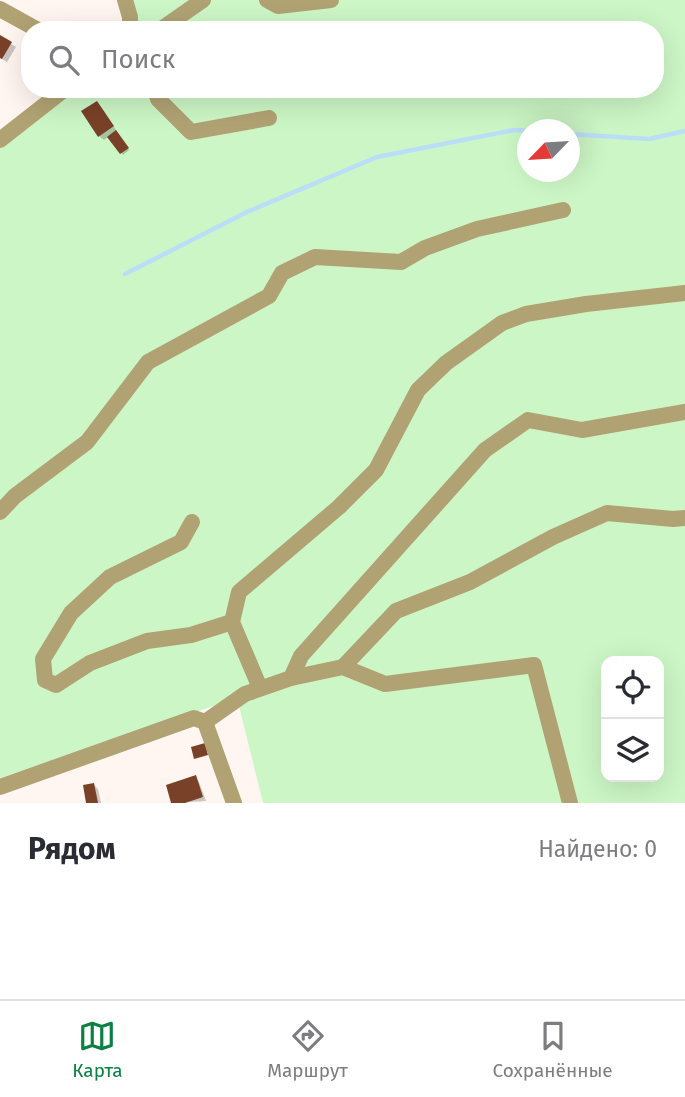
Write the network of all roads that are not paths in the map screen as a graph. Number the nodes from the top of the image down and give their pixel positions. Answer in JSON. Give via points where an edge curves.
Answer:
{"nodes":[{"id":1,"x":125,"y":0,"type":"edge"},
{"id":2,"x":203,"y":0,"type":"edge"},
{"id":3,"x":267,"y":0,"type":"edge"},
{"id":4,"x":331,"y":0,"type":"edge"},
{"id":5,"x":0,"y":9,"type":"edge"},
{"id":6,"x":22,"y":21,"type":"edge"},
{"id":7,"x":132,"y":21,"type":"edge"},
{"id":8,"x":173,"y":21,"type":"edge"},
{"id":9,"x":54,"y":98,"type":"edge"},
{"id":10,"x":158,"y":98,"type":"edge"},
{"id":11,"x":269,"y":118,"type":"dead end"},
{"id":12,"x":0,"y":140,"type":"edge"},
{"id":13,"x":563,"y":210,"type":"dead end"},
{"id":14,"x":685,"y":293,"type":"edge"},
{"id":15,"x":685,"y":412,"type":"edge"},
{"id":16,"x":0,"y":512,"type":"edge"},
{"id":17,"x":685,"y":518,"type":"edge"},
{"id":18,"x":192,"y":522,"type":"dead end"},
{"id":19,"x":232,"y":622,"type":"junction"},
{"id":20,"x":343,"y":667,"type":"junction"},
{"id":21,"x":291,"y":678,"type":"junction"},
{"id":22,"x":260,"y":688,"type":"junction"},
{"id":23,"x":200,"y":720,"type":"junction"},
{"id":24,"x":0,"y":787,"type":"edge"},
{"id":25,"x":234,"y":803,"type":"edge"},
{"id":26,"x":570,"y":803,"type":"edge"}],
"edges":[{"from":1,"to":7,"type":"street"},
{"from":2,"to":8,"type":"street"},
{"from":3,"to":4,"type":"street","via":[[278,6]]},
{"from":5,"to":6,"type":"street"},
{"from":9,"to":12,"type":"street"},
{"from":10,"to":11,"type":"street","via":[[191,132]]},
{"from":13,"to":16,"type":"street","via":[[477,229],[401,262],[315,257],[282,273],[269,296],[148,362],[87,442]]},
{"from":14,"to":19,"type":"street","via":[[526,314],[502,323],[446,363],[418,390],[376,470],[239,592]]},
{"from":15,"to":21,"type":"street","via":[[582,430],[528,420],[485,450],[301,656]]},
{"from":17,"to":20,"type":"street","via":[[607,513],[470,582],[396,611]]},
{"from":18,"to":19,"type":"street","via":[[181,542],[110,577],[71,613],[43,659],[45,680],[56,685],[90,663],[148,641],[191,635]]},
{"from":19,"to":22,"type":"street"},
{"from":20,"to":21,"type":"street"},
{"from":20,"to":26,"type":"street","via":[[385,684],[534,665]]},
{"from":21,"to":22,"type":"street"},
{"from":22,"to":23,"type":"street"},
{"from":23,"to":24,"type":"street"},
{"from":23,"to":25,"type":"street"}]}
